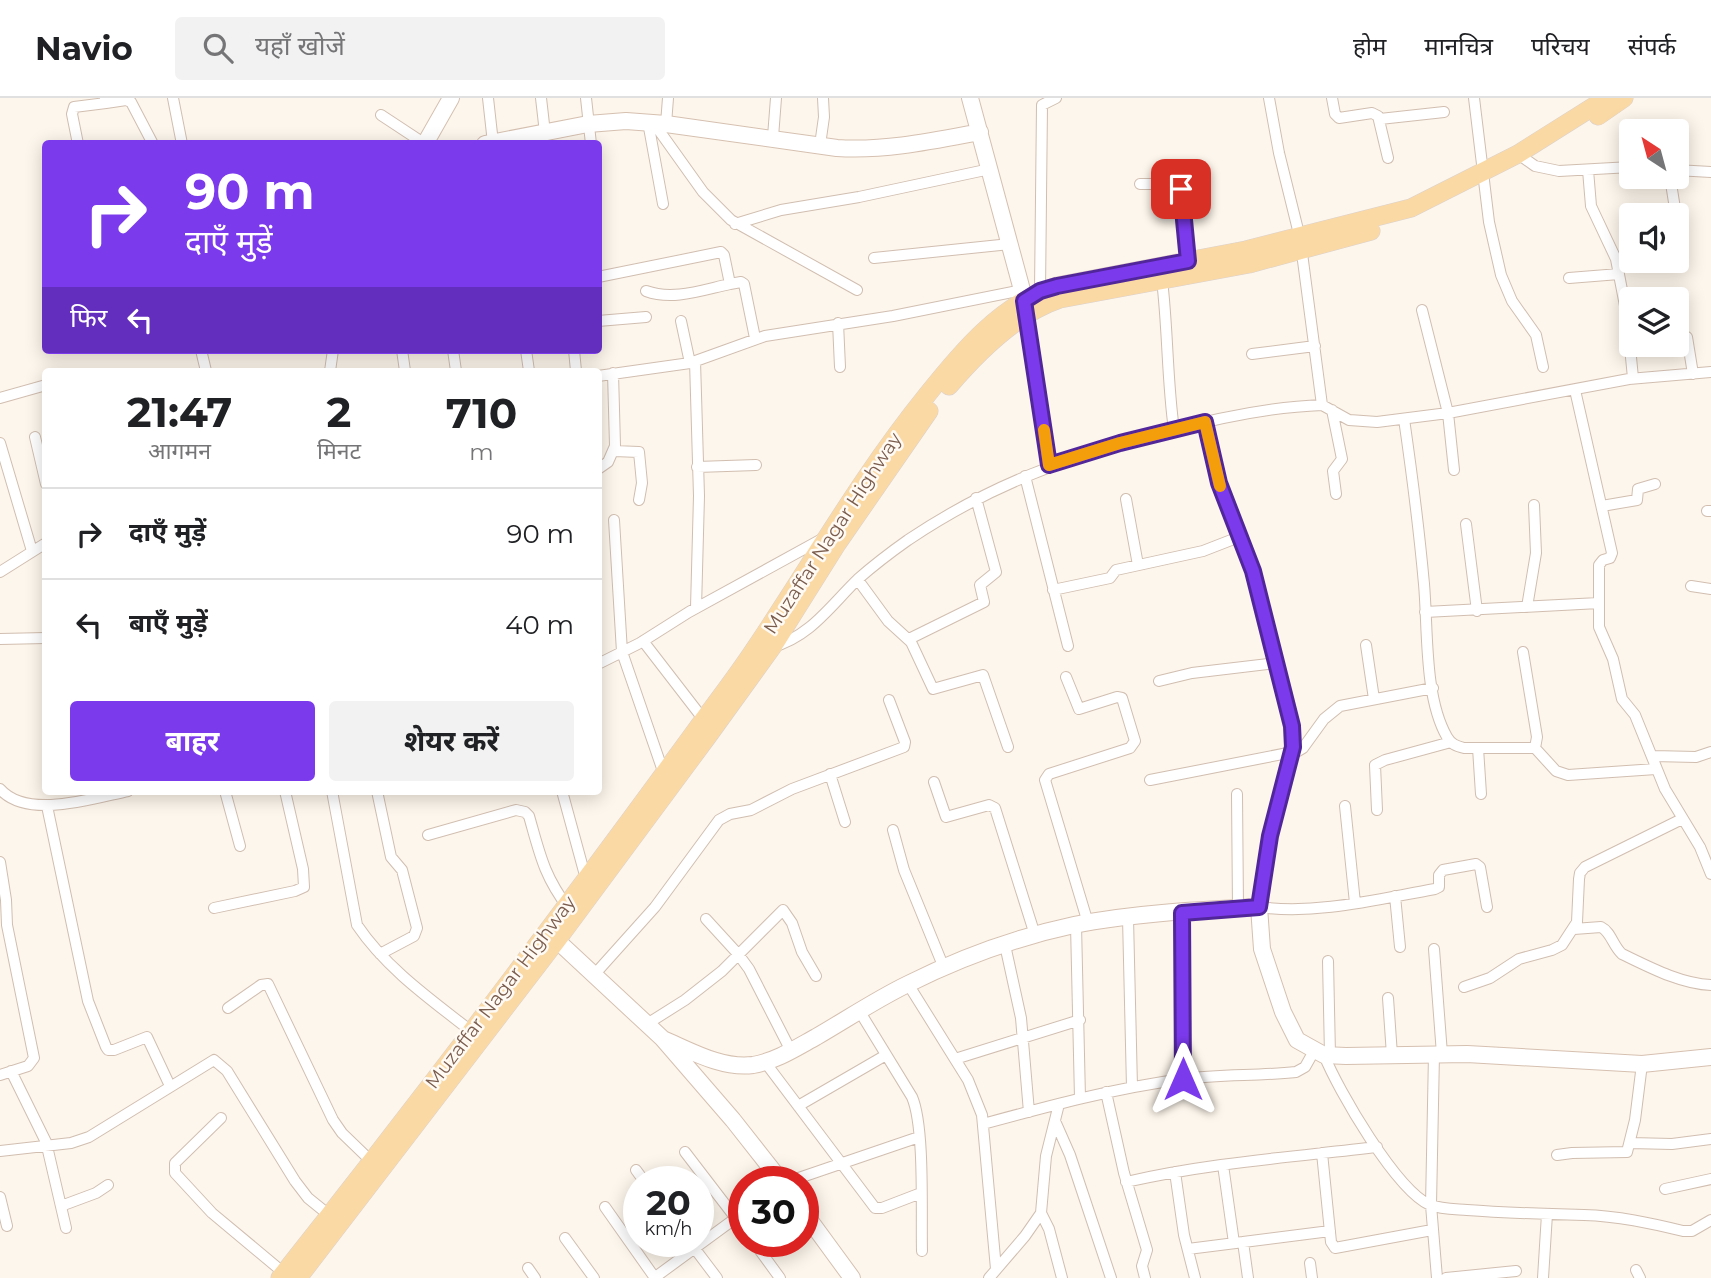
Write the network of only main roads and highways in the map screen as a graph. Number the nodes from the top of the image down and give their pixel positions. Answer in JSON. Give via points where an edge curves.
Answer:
{"nodes":[{"id":1,"x":1606,"y":98,"type":"edge"},
{"id":2,"x":1624,"y":98,"type":"edge"},
{"id":3,"x":1523,"y":157,"type":"junction"},
{"id":4,"x":1301,"y":244,"type":"junction"},
{"id":5,"x":1028,"y":300,"type":"junction"},
{"id":6,"x":764,"y":647,"type":"junction"},
{"id":7,"x":571,"y":911,"type":"junction"},
{"id":8,"x":552,"y":936,"type":"junction"},
{"id":9,"x":287,"y":1276,"type":"edge"}],
"edges":[{"from":1,"to":3,"type":"main road","name":"Muzaffar Nagar Highway"},
{"from":2,"to":3,"type":"main road","name":"Muzaffar Nagar Highway"},
{"from":3,"to":4,"type":"main road","name":"Muzaffar Nagar Highway","via":[[1411,208]]},
{"from":4,"to":5,"type":"main road","name":"Muzaffar Nagar Highway","via":[[1057,286]]},
{"from":4,"to":5,"type":"main road","name":"Muzaffar Nagar Highway","via":[[1249,264],[1046,304]]},
{"from":5,"to":6,"type":"main road","name":"Muzaffar Nagar Highway","via":[[927,412]]},
{"from":5,"to":6,"type":"main road","name":"Muzaffar Nagar Highway","via":[[970,345],[892,438],[826,537]]},
{"from":6,"to":7,"type":"main road","name":"Muzaffar Nagar Highway"},
{"from":6,"to":7,"type":"main road","name":"Muzaffar Nagar Highway","via":[[704,719],[586,879]]},
{"from":7,"to":8,"type":"main road","name":"Muzaffar Nagar Highway"},
{"from":8,"to":9,"type":"main road","name":"Muzaffar Nagar Highway"},
{"from":8,"to":9,"type":"main road","name":"Muzaffar Nagar Highway","via":[[471,1031]]}]}
